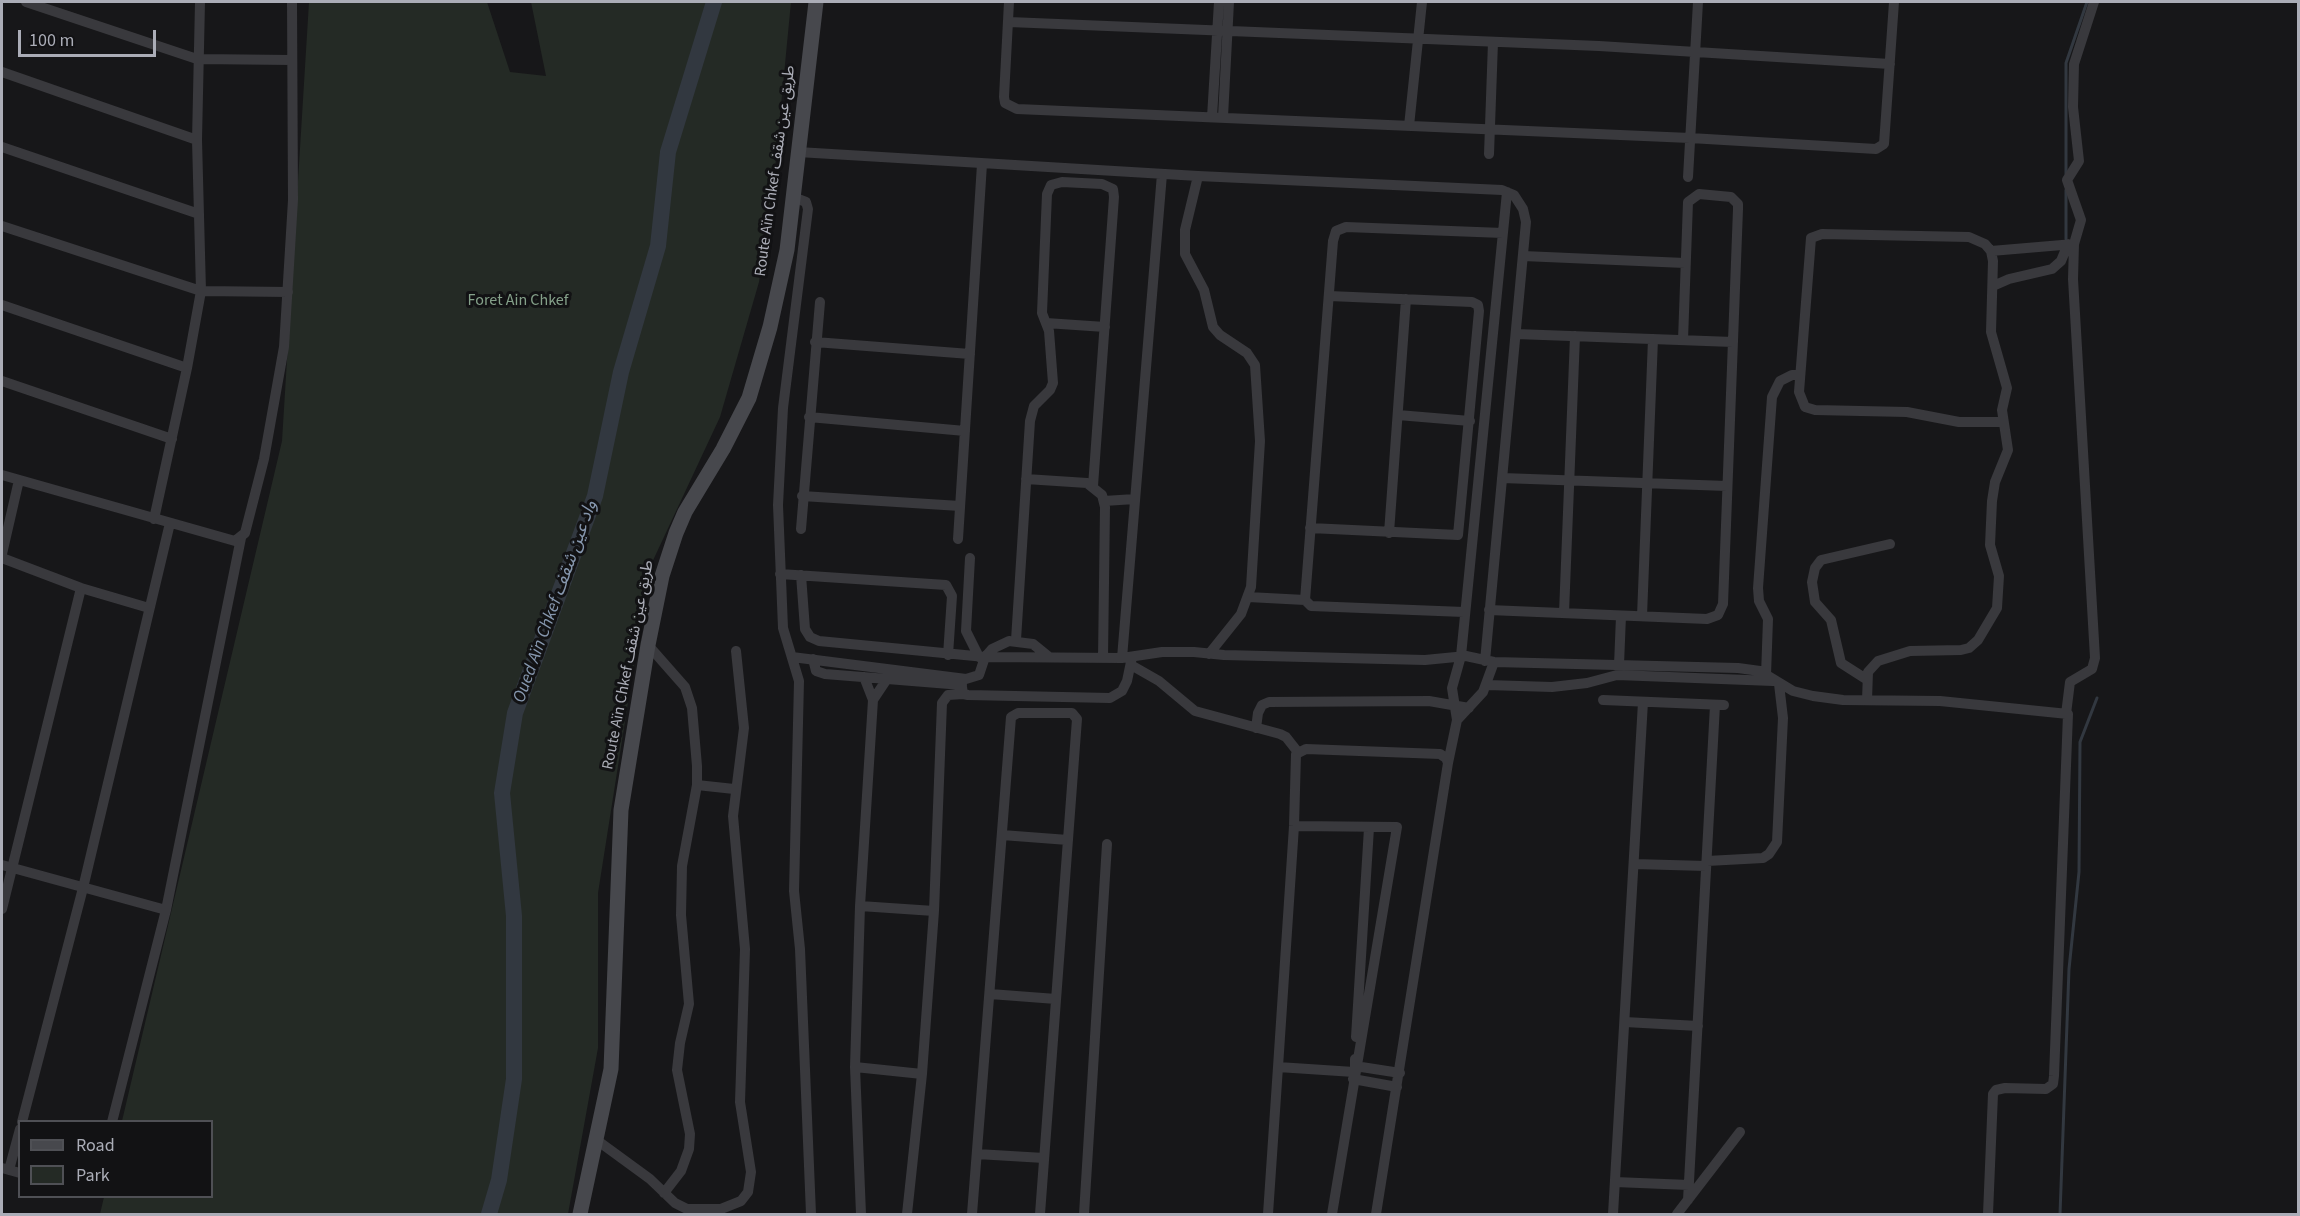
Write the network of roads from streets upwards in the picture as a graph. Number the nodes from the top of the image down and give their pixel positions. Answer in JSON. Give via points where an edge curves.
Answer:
{"nodes":[{"id":1,"x":26,"y":2,"type":"edge"},
{"id":2,"x":200,"y":2,"type":"edge"},
{"id":3,"x":292,"y":2,"type":"edge"},
{"id":4,"x":816,"y":2,"type":"edge"},
{"id":5,"x":1010,"y":2,"type":"edge"},
{"id":6,"x":1219,"y":2,"type":"edge"},
{"id":7,"x":1229,"y":2,"type":"edge"},
{"id":8,"x":1422,"y":2,"type":"edge"},
{"id":9,"x":1698,"y":2,"type":"edge"},
{"id":10,"x":1894,"y":2,"type":"edge"},
{"id":11,"x":2094,"y":2,"type":"edge"},
{"id":12,"x":1009,"y":22,"type":"junction"},
{"id":13,"x":1223,"y":31,"type":"junction"},
{"id":14,"x":1418,"y":39,"type":"junction"},
{"id":15,"x":1493,"y":42,"type":"junction"},
{"id":16,"x":1694,"y":52,"type":"junction"},
{"id":17,"x":197,"y":59,"type":"junction"},
{"id":18,"x":291,"y":60,"type":"junction"},
{"id":19,"x":1890,"y":64,"type":"junction"},
{"id":20,"x":2,"y":72,"type":"edge"},
{"id":21,"x":1218,"y":117,"type":"junction"},
{"id":22,"x":1409,"y":126,"type":"junction"},
{"id":23,"x":1490,"y":131,"type":"junction"},
{"id":24,"x":1690,"y":138,"type":"junction"},
{"id":25,"x":197,"y":140,"type":"junction"},
{"id":26,"x":2,"y":147,"type":"edge"},
{"id":27,"x":798,"y":152,"type":"junction"},
{"id":28,"x":1490,"y":154,"type":"dead end"},
{"id":29,"x":982,"y":164,"type":"junction"},
{"id":30,"x":1084,"y":169,"type":"junction"},
{"id":31,"x":1162,"y":174,"type":"junction"},
{"id":32,"x":1198,"y":176,"type":"junction"},
{"id":33,"x":1688,"y":177,"type":"dead end"},
{"id":34,"x":1083,"y":183,"type":"junction"},
{"id":35,"x":1507,"y":192,"type":"junction"},
{"id":36,"x":793,"y":198,"type":"junction"},
{"id":37,"x":199,"y":214,"type":"junction"},
{"id":38,"x":2,"y":226,"type":"edge"},
{"id":39,"x":1503,"y":233,"type":"junction"},
{"id":40,"x":2071,"y":244,"type":"junction"},
{"id":41,"x":1991,"y":250,"type":"junction"},
{"id":42,"x":1523,"y":256,"type":"junction"},
{"id":43,"x":1685,"y":263,"type":"junction"},
{"id":44,"x":1993,"y":286,"type":"junction"},
{"id":45,"x":201,"y":291,"type":"junction"},
{"id":46,"x":288,"y":292,"type":"junction"},
{"id":47,"x":1329,"y":296,"type":"junction"},
{"id":48,"x":1406,"y":299,"type":"junction"},
{"id":49,"x":820,"y":302,"type":"dead end"},
{"id":50,"x":2,"y":305,"type":"edge"},
{"id":51,"x":1046,"y":323,"type":"junction"},
{"id":52,"x":1105,"y":327,"type":"junction"},
{"id":53,"x":1516,"y":334,"type":"junction"},
{"id":54,"x":1575,"y":336,"type":"junction"},
{"id":55,"x":1653,"y":339,"type":"junction"},
{"id":56,"x":1683,"y":340,"type":"junction"},
{"id":57,"x":815,"y":342,"type":"junction"},
{"id":58,"x":1733,"y":342,"type":"junction"},
{"id":59,"x":970,"y":354,"type":"junction"},
{"id":60,"x":187,"y":368,"type":"junction"},
{"id":61,"x":1800,"y":375,"type":"junction"},
{"id":62,"x":2,"y":381,"type":"edge"},
{"id":63,"x":1398,"y":415,"type":"junction"},
{"id":64,"x":808,"y":417,"type":"junction"},
{"id":65,"x":1470,"y":421,"type":"junction"},
{"id":66,"x":2004,"y":422,"type":"junction"},
{"id":67,"x":965,"y":431,"type":"junction"},
{"id":68,"x":172,"y":439,"type":"junction"},
{"id":69,"x":2,"y":475,"type":"edge"},
{"id":70,"x":1502,"y":478,"type":"junction"},
{"id":71,"x":1026,"y":479,"type":"junction"},
{"id":72,"x":19,"y":480,"type":"junction"},
{"id":73,"x":1569,"y":480,"type":"junction"},
{"id":74,"x":1647,"y":483,"type":"junction"},
{"id":75,"x":1093,"y":486,"type":"junction"},
{"id":76,"x":1727,"y":486,"type":"junction"},
{"id":77,"x":802,"y":496,"type":"junction"},
{"id":78,"x":1135,"y":499,"type":"junction"},
{"id":79,"x":1104,"y":501,"type":"junction"},
{"id":80,"x":960,"y":506,"type":"junction"},
{"id":81,"x":154,"y":519,"type":"junction"},
{"id":82,"x":170,"y":523,"type":"junction"},
{"id":83,"x":1311,"y":528,"type":"junction"},
{"id":84,"x":801,"y":529,"type":"dead end"},
{"id":85,"x":1389,"y":532,"type":"junction"},
{"id":86,"x":241,"y":538,"type":"junction"},
{"id":87,"x":958,"y":539,"type":"dead end"},
{"id":88,"x":1890,"y":544,"type":"dead end"},
{"id":89,"x":2,"y":556,"type":"edge"},
{"id":90,"x":970,"y":558,"type":"dead end"},
{"id":91,"x":780,"y":574,"type":"junction"},
{"id":92,"x":801,"y":575,"type":"junction"},
{"id":93,"x":81,"y":588,"type":"junction"},
{"id":94,"x":1248,"y":597,"type":"junction"},
{"id":95,"x":1305,"y":600,"type":"junction"},
{"id":96,"x":149,"y":608,"type":"junction"},
{"id":97,"x":1490,"y":610,"type":"junction"},
{"id":98,"x":1464,"y":612,"type":"junction"},
{"id":99,"x":1564,"y":613,"type":"junction"},
{"id":100,"x":1621,"y":615,"type":"junction"},
{"id":101,"x":1642,"y":616,"type":"junction"},
{"id":102,"x":1016,"y":640,"type":"junction"},
{"id":103,"x":648,"y":645,"type":"junction"},
{"id":104,"x":736,"y":651,"type":"dead end"},
{"id":105,"x":1209,"y":654,"type":"junction"},
{"id":106,"x":948,"y":655,"type":"junction"},
{"id":107,"x":1461,"y":656,"type":"junction"},
{"id":108,"x":792,"y":657,"type":"junction"},
{"id":109,"x":982,"y":657,"type":"junction"},
{"id":110,"x":1049,"y":657,"type":"junction"},
{"id":111,"x":1103,"y":658,"type":"junction"},
{"id":112,"x":813,"y":659,"type":"junction"},
{"id":113,"x":1128,"y":660,"type":"junction"},
{"id":114,"x":1490,"y":662,"type":"junction"},
{"id":115,"x":1619,"y":665,"type":"junction"},
{"id":116,"x":864,"y":677,"type":"junction"},
{"id":117,"x":1866,"y":678,"type":"junction"},
{"id":118,"x":887,"y":679,"type":"junction"},
{"id":119,"x":1773,"y":680,"type":"junction"},
{"id":120,"x":1487,"y":685,"type":"junction"},
{"id":121,"x":962,"y":686,"type":"junction"},
{"id":122,"x":1043,"y":697,"type":"junction"},
{"id":123,"x":873,"y":700,"type":"junction"},
{"id":124,"x":1603,"y":700,"type":"dead end"},
{"id":125,"x":1867,"y":700,"type":"junction"},
{"id":126,"x":1644,"y":702,"type":"junction"},
{"id":127,"x":1453,"y":703,"type":"junction"},
{"id":128,"x":1469,"y":708,"type":"junction"},
{"id":129,"x":1043,"y":713,"type":"junction"},
{"id":130,"x":2066,"y":714,"type":"junction"},
{"id":131,"x":1457,"y":720,"type":"junction"},
{"id":132,"x":1256,"y":728,"type":"junction"},
{"id":133,"x":1298,"y":751,"type":"junction"},
{"id":134,"x":1448,"y":763,"type":"junction"},
{"id":135,"x":697,"y":784,"type":"junction"},
{"id":136,"x":734,"y":789,"type":"junction"},
{"id":137,"x":1294,"y":826,"type":"junction"},
{"id":138,"x":1369,"y":828,"type":"junction"},
{"id":139,"x":1002,"y":835,"type":"junction"},
{"id":140,"x":1068,"y":840,"type":"junction"},
{"id":141,"x":1107,"y":844,"type":"dead end"},
{"id":142,"x":1706,"y":863,"type":"junction"},
{"id":143,"x":1634,"y":864,"type":"junction"},
{"id":144,"x":7,"y":867,"type":"edge"},
{"id":145,"x":83,"y":888,"type":"junction"},
{"id":146,"x":860,"y":906,"type":"junction"},
{"id":147,"x":2,"y":909,"type":"edge"},
{"id":148,"x":166,"y":910,"type":"junction"},
{"id":149,"x":934,"y":911,"type":"junction"},
{"id":150,"x":990,"y":994,"type":"junction"},
{"id":151,"x":1056,"y":999,"type":"junction"},
{"id":152,"x":1625,"y":1022,"type":"junction"},
{"id":153,"x":1698,"y":1026,"type":"junction"},
{"id":154,"x":1278,"y":1066,"type":"junction"},
{"id":155,"x":855,"y":1067,"type":"junction"},
{"id":156,"x":1354,"y":1072,"type":"junction"},
{"id":157,"x":1401,"y":1073,"type":"junction"},
{"id":158,"x":922,"y":1074,"type":"junction"},
{"id":159,"x":1397,"y":1087,"type":"junction"},
{"id":160,"x":23,"y":1120,"type":"edge"},
{"id":161,"x":113,"y":1120,"type":"edge"},
{"id":162,"x":1740,"y":1132,"type":"dead end"},
{"id":163,"x":18,"y":1137,"type":"edge"},
{"id":164,"x":598,"y":1141,"type":"junction"},
{"id":165,"x":977,"y":1154,"type":"junction"},
{"id":166,"x":1044,"y":1158,"type":"junction"},
{"id":167,"x":10,"y":1170,"type":"edge"},
{"id":168,"x":1615,"y":1182,"type":"junction"},
{"id":169,"x":1689,"y":1185,"type":"junction"},
{"id":170,"x":664,"y":1193,"type":"junction"},
{"id":171,"x":1688,"y":1200,"type":"junction"},
{"id":172,"x":580,"y":1215,"type":"edge"},
{"id":173,"x":811,"y":1215,"type":"edge"},
{"id":174,"x":861,"y":1215,"type":"edge"},
{"id":175,"x":908,"y":1215,"type":"edge"},
{"id":176,"x":972,"y":1215,"type":"edge"},
{"id":177,"x":1040,"y":1215,"type":"edge"},
{"id":178,"x":1084,"y":1215,"type":"edge"},
{"id":179,"x":1268,"y":1215,"type":"edge"},
{"id":180,"x":1332,"y":1215,"type":"edge"},
{"id":181,"x":1376,"y":1215,"type":"edge"},
{"id":182,"x":1613,"y":1215,"type":"edge"},
{"id":183,"x":1677,"y":1215,"type":"edge"},
{"id":184,"x":1988,"y":1215,"type":"edge"}],
"edges":[{"from":1,"to":17,"type":"street"},
{"from":2,"to":17,"type":"street"},
{"from":3,"to":18,"type":"street"},
{"from":4,"to":27,"type":"street","name":"Route Aïn Chkef طريق عين شقف"},
{"from":5,"to":12,"type":"street"},
{"from":6,"to":13,"type":"street"},
{"from":7,"to":13,"type":"street"},
{"from":8,"to":14,"type":"street"},
{"from":9,"to":16,"type":"street"},
{"from":10,"to":19,"type":"street"},
{"from":11,"to":40,"type":"street","via":[[2074,64],[2073,107],[2079,161],[2067,180],[2081,220]]},
{"from":12,"to":13,"type":"street"},
{"from":12,"to":21,"type":"street","via":[[1004,97],[1009,107]]},
{"from":13,"to":14,"type":"street"},
{"from":13,"to":21,"type":"street"},
{"from":14,"to":15,"type":"street"},
{"from":14,"to":22,"type":"street"},
{"from":15,"to":16,"type":"street"},
{"from":15,"to":23,"type":"street"},
{"from":16,"to":19,"type":"street"},
{"from":16,"to":24,"type":"street"},
{"from":17,"to":18,"type":"street"},
{"from":17,"to":25,"type":"street"},
{"from":18,"to":46,"type":"street"},
{"from":19,"to":24,"type":"street","via":[[1884,144],[1876,149]]},
{"from":20,"to":25,"type":"street"},
{"from":21,"to":22,"type":"street"},
{"from":22,"to":23,"type":"street"},
{"from":23,"to":24,"type":"street"},
{"from":23,"to":28,"type":"street"},
{"from":24,"to":33,"type":"street"},
{"from":25,"to":37,"type":"street"},
{"from":26,"to":37,"type":"street"},
{"from":27,"to":29,"type":"street"},
{"from":27,"to":36,"type":"street","name":"Route Aïn Chkef طريق عين شقف"},
{"from":29,"to":30,"type":"street"},
{"from":29,"to":59,"type":"street"},
{"from":30,"to":31,"type":"street"},
{"from":30,"to":34,"type":"street"},
{"from":31,"to":32,"type":"street"},
{"from":31,"to":78,"type":"street"},
{"from":32,"to":35,"type":"street"},
{"from":32,"to":94,"type":"street","via":[[1185,230],[1185,254],[1204,290],[1213,327],[1248,353],[1256,371],[1260,441],[1254,568]]},
{"from":34,"to":51,"type":"street","via":[[1055,183],[1049,188],[1042,313]]},
{"from":34,"to":52,"type":"street","via":[[1113,189]]},
{"from":35,"to":39,"type":"street"},
{"from":35,"to":42,"type":"street","via":[[1514,195],[1523,209]]},
{"from":36,"to":91,"type":"street","via":[[806,202],[808,210],[780,446]]},
{"from":36,"to":103,"type":"street","name":"Route Aïn Chkef طريق عين شقف","via":[[787,250],[755,380],[736,423],[680,522],[662,576]]},
{"from":37,"to":45,"type":"street"},
{"from":38,"to":45,"type":"street"},
{"from":39,"to":47,"type":"street","via":[[1341,228],[1334,236]]},
{"from":39,"to":98,"type":"street"},
{"from":40,"to":41,"type":"street"},
{"from":40,"to":44,"type":"street","via":[[2052,269]]},
{"from":40,"to":130,"type":"street","via":[[2095,658],[2092,669],[2070,682]]},
{"from":41,"to":44,"type":"street"},
{"from":41,"to":61,"type":"street","via":[[1969,237],[1815,235],[1809,244]]},
{"from":42,"to":43,"type":"street"},
{"from":42,"to":53,"type":"street"},
{"from":43,"to":56,"type":"street"},
{"from":43,"to":58,"type":"street","via":[[1690,198],[1699,194],[1735,200],[1738,209]]},
{"from":44,"to":66,"type":"street","via":[[1991,332],[2007,388],[2002,410]]},
{"from":45,"to":46,"type":"street"},
{"from":45,"to":60,"type":"street"},
{"from":46,"to":86,"type":"street","via":[[280,382],[264,459]]},
{"from":47,"to":48,"type":"street"},
{"from":47,"to":83,"type":"street"},
{"from":48,"to":63,"type":"street"},
{"from":48,"to":65,"type":"street","via":[[1478,305]]},
{"from":49,"to":57,"type":"street"},
{"from":50,"to":60,"type":"street"},
{"from":51,"to":52,"type":"street"},
{"from":51,"to":71,"type":"street","via":[[1053,383],[1032,413]]},
{"from":52,"to":75,"type":"street"},
{"from":53,"to":54,"type":"street"},
{"from":53,"to":70,"type":"street"},
{"from":54,"to":55,"type":"street"},
{"from":54,"to":73,"type":"street"},
{"from":55,"to":56,"type":"street"},
{"from":55,"to":74,"type":"street"},
{"from":56,"to":58,"type":"street"},
{"from":57,"to":59,"type":"street"},
{"from":57,"to":64,"type":"street"},
{"from":58,"to":76,"type":"street"},
{"from":59,"to":67,"type":"street"},
{"from":60,"to":68,"type":"street"},
{"from":61,"to":66,"type":"street","via":[[1800,398],[1810,409],[1907,412],[1959,422]]},
{"from":61,"to":119,"type":"street","via":[[1780,381],[1772,398],[1758,588],[1759,601],[1768,619]]},
{"from":62,"to":68,"type":"street"},
{"from":63,"to":65,"type":"street"},
{"from":63,"to":85,"type":"street"},
{"from":64,"to":67,"type":"street"},
{"from":64,"to":77,"type":"street"},
{"from":65,"to":85,"type":"street","via":[[1458,534]]},
{"from":66,"to":117,"type":"street","via":[[2008,450],[1995,482],[1990,534],[1999,576],[1999,599],[1989,625],[1969,648],[1893,655],[1871,667]]},
{"from":67,"to":80,"type":"street"},
{"from":68,"to":81,"type":"street"},
{"from":69,"to":72,"type":"street"},
{"from":70,"to":73,"type":"street"},
{"from":70,"to":97,"type":"street"},
{"from":71,"to":75,"type":"street"},
{"from":71,"to":102,"type":"street"},
{"from":72,"to":81,"type":"street"},
{"from":72,"to":89,"type":"street"},
{"from":73,"to":74,"type":"street"},
{"from":73,"to":99,"type":"street"},
{"from":74,"to":76,"type":"street"},
{"from":74,"to":101,"type":"street"},
{"from":75,"to":79,"type":"street"},
{"from":76,"to":101,"type":"street","via":[[1723,604],[1719,615],[1707,619]]},
{"from":77,"to":80,"type":"street"},
{"from":77,"to":84,"type":"street"},
{"from":78,"to":79,"type":"street"},
{"from":78,"to":113,"type":"street"},
{"from":79,"to":111,"type":"street"},
{"from":80,"to":87,"type":"street"},
{"from":81,"to":82,"type":"street"},
{"from":82,"to":86,"type":"street","via":[[235,540]]},
{"from":82,"to":96,"type":"street"},
{"from":83,"to":85,"type":"street"},
{"from":83,"to":95,"type":"street"},
{"from":86,"to":148,"type":"street"},
{"from":88,"to":117,"type":"street","via":[[1821,560],[1812,582],[1815,602],[1831,620],[1841,663]]},
{"from":89,"to":93,"type":"street"},
{"from":90,"to":109,"type":"street","via":[[966,631]]},
{"from":91,"to":92,"type":"street"},
{"from":91,"to":108,"type":"street","via":[[783,628]]},
{"from":92,"to":106,"type":"street","via":[[805,629],[814,640]]},
{"from":92,"to":106,"type":"street","via":[[946,585],[951,596]]},
{"from":93,"to":96,"type":"street"},
{"from":93,"to":144,"type":"street"},
{"from":94,"to":95,"type":"street"},
{"from":94,"to":105,"type":"street","via":[[1241,614]]},
{"from":95,"to":98,"type":"street","via":[[1311,606]]},
{"from":96,"to":145,"type":"street"},
{"from":97,"to":99,"type":"street"},
{"from":97,"to":114,"type":"street"},
{"from":98,"to":107,"type":"street"},
{"from":99,"to":100,"type":"street"},
{"from":100,"to":101,"type":"street"},
{"from":100,"to":115,"type":"street"},
{"from":102,"to":109,"type":"street","via":[[1001,644]]},
{"from":102,"to":110,"type":"street","via":[[1033,644]]},
{"from":103,"to":135,"type":"street","via":[[685,687],[696,736]]},
{"from":103,"to":164,"type":"street","name":"Route Aïn Chkef طريق عين شقف","via":[[621,810],[613,1044]]},
{"from":104,"to":136,"type":"street","via":[[744,728]]},
{"from":105,"to":107,"type":"street","via":[[1425,660]]},
{"from":105,"to":113,"type":"street","via":[[1162,652]]},
{"from":106,"to":109,"type":"street"},
{"from":107,"to":114,"type":"street"},
{"from":107,"to":127,"type":"street","via":[[1453,680]]},
{"from":108,"to":112,"type":"street"},
{"from":108,"to":173,"type":"street","via":[[798,674],[800,710],[794,891]]},
{"from":109,"to":110,"type":"street"},
{"from":109,"to":121,"type":"street","via":[[979,675]]},
{"from":110,"to":111,"type":"street"},
{"from":111,"to":113,"type":"street"},
{"from":112,"to":116,"type":"street","via":[[816,671]]},
{"from":112,"to":121,"type":"street"},
{"from":113,"to":122,"type":"street","via":[[1122,691],[1110,698]]},
{"from":113,"to":132,"type":"street","via":[[1195,711]]},
{"from":114,"to":115,"type":"street"},
{"from":114,"to":120,"type":"street"},
{"from":115,"to":119,"type":"street","via":[[1738,668],[1760,671]]},
{"from":116,"to":118,"type":"street"},
{"from":116,"to":123,"type":"street"},
{"from":117,"to":125,"type":"street"},
{"from":118,"to":121,"type":"street"},
{"from":118,"to":123,"type":"street"},
{"from":119,"to":120,"type":"street","via":[[1617,675],[1552,687]]},
{"from":119,"to":125,"type":"street","via":[[1793,692]]},
{"from":119,"to":142,"type":"street","via":[[1783,718],[1777,842],[1763,858]]},
{"from":120,"to":128,"type":"street"},
{"from":121,"to":122,"type":"street"},
{"from":121,"to":149,"type":"street","via":[[942,703]]},
{"from":122,"to":129,"type":"street"},
{"from":123,"to":146,"type":"street"},
{"from":124,"to":126,"type":"street"},
{"from":125,"to":130,"type":"street","via":[[1940,701]]},
{"from":126,"to":142,"type":"street","via":[[1720,705]]},
{"from":126,"to":143,"type":"street"},
{"from":127,"to":128,"type":"street"},
{"from":127,"to":131,"type":"street"},
{"from":127,"to":132,"type":"street","via":[[1269,702],[1258,713]]},
{"from":128,"to":131,"type":"street"},
{"from":129,"to":139,"type":"street","via":[[1018,713],[1011,717]]},
{"from":129,"to":140,"type":"street","via":[[1072,713],[1077,717]]},
{"from":130,"to":184,"type":"street","via":[[2053,1084],[2046,1089],[2005,1088],[1993,1094]]},
{"from":131,"to":134,"type":"street"},
{"from":132,"to":133,"type":"street","via":[[1286,737]]},
{"from":133,"to":134,"type":"street","via":[[1440,754]]},
{"from":133,"to":137,"type":"street"},
{"from":134,"to":157,"type":"street"},
{"from":135,"to":136,"type":"street"},
{"from":135,"to":170,"type":"street","via":[[682,866],[681,915],[689,1004],[677,1070],[690,1134],[689,1149],[681,1171]]},
{"from":136,"to":170,"type":"street","via":[[734,846],[745,949],[740,1102],[751,1182],[741,1201],[721,1209],[687,1209]]},
{"from":137,"to":138,"type":"street"},
{"from":137,"to":154,"type":"street"},
{"from":138,"to":156,"type":"street"},
{"from":138,"to":156,"type":"street","via":[[1397,827]]},
{"from":139,"to":140,"type":"street"},
{"from":139,"to":150,"type":"street"},
{"from":140,"to":151,"type":"street"},
{"from":141,"to":178,"type":"street"},
{"from":142,"to":143,"type":"street"},
{"from":142,"to":153,"type":"street"},
{"from":143,"to":152,"type":"street"},
{"from":144,"to":145,"type":"street"},
{"from":144,"to":147,"type":"street"},
{"from":145,"to":148,"type":"street"},
{"from":145,"to":160,"type":"street"},
{"from":146,"to":149,"type":"street"},
{"from":146,"to":155,"type":"street"},
{"from":148,"to":161,"type":"street"},
{"from":149,"to":158,"type":"street"},
{"from":150,"to":151,"type":"street"},
{"from":150,"to":165,"type":"street"},
{"from":151,"to":166,"type":"street"},
{"from":152,"to":153,"type":"street"},
{"from":152,"to":168,"type":"street"},
{"from":153,"to":169,"type":"street"},
{"from":154,"to":156,"type":"street"},
{"from":154,"to":179,"type":"street"},
{"from":155,"to":158,"type":"street"},
{"from":155,"to":174,"type":"street"},
{"from":156,"to":157,"type":"street"},
{"from":156,"to":159,"type":"street"},
{"from":156,"to":180,"type":"street"},
{"from":157,"to":159,"type":"street"},
{"from":158,"to":175,"type":"street"},
{"from":159,"to":181,"type":"street"},
{"from":162,"to":171,"type":"street"},
{"from":163,"to":167,"type":"street"},
{"from":164,"to":170,"type":"street"},
{"from":164,"to":172,"type":"street","name":"Route Aïn Chkef طريق عين شقف"},
{"from":165,"to":166,"type":"street"},
{"from":165,"to":176,"type":"street"},
{"from":166,"to":177,"type":"street"},
{"from":168,"to":169,"type":"street"},
{"from":168,"to":182,"type":"street"},
{"from":169,"to":171,"type":"street"},
{"from":171,"to":183,"type":"street"}]}
